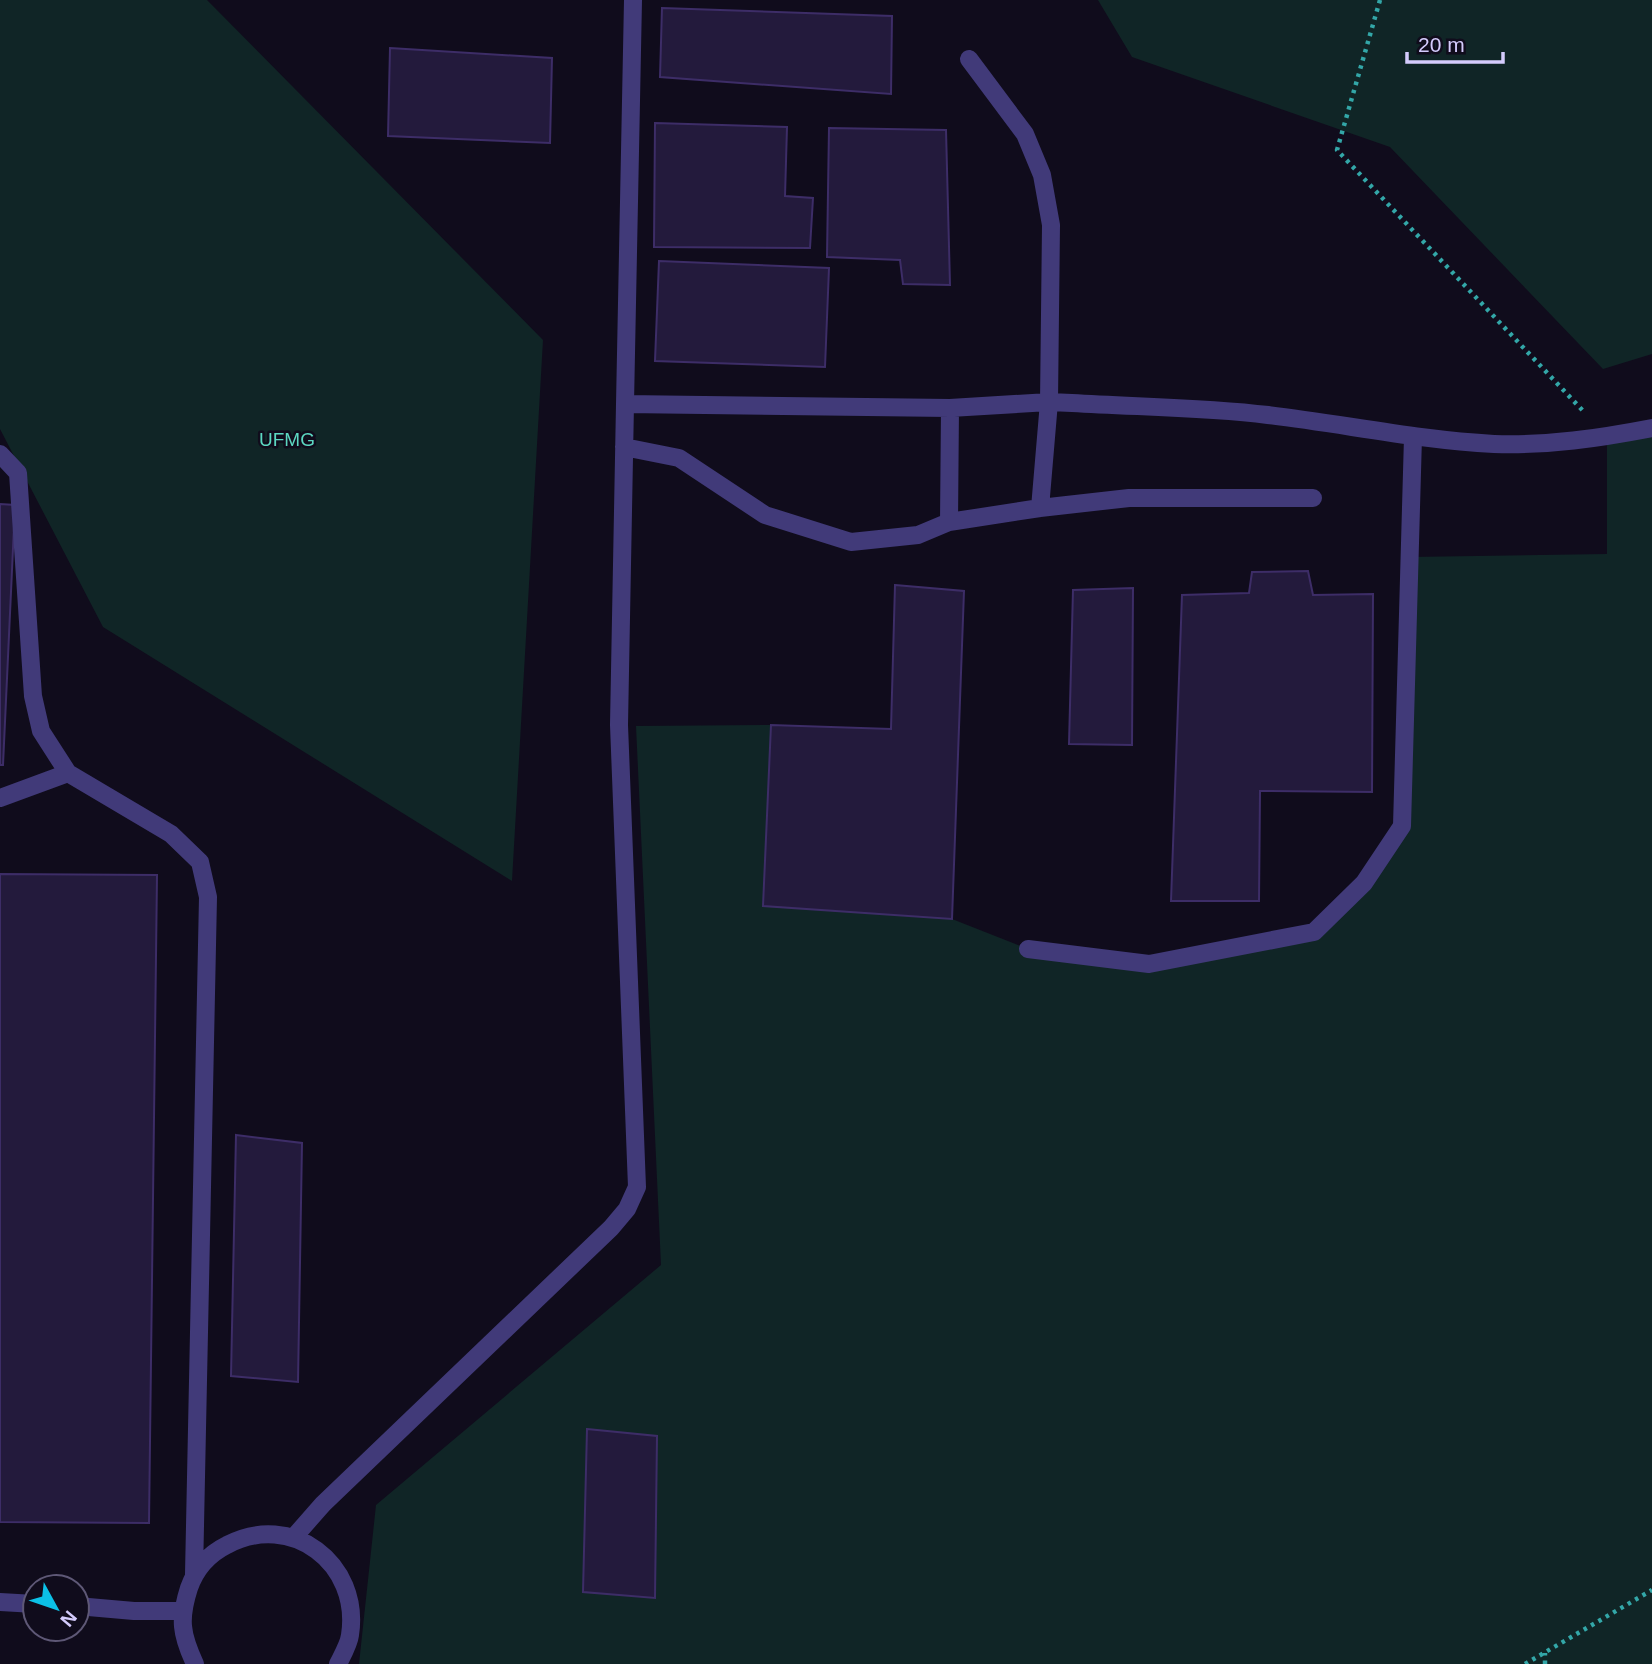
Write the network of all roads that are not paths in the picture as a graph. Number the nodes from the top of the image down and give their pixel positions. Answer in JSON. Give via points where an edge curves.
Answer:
{"nodes":[{"id":1,"x":633,"y":0,"type":"edge"},
{"id":2,"x":969,"y":59,"type":"dead end"},
{"id":3,"x":1049,"y":402,"type":"junction"},
{"id":4,"x":625,"y":404,"type":"junction"},
{"id":5,"x":950,"y":408,"type":"junction"},
{"id":6,"x":1652,"y":428,"type":"edge"},
{"id":7,"x":1413,"y":437,"type":"junction"},
{"id":8,"x":624,"y":447,"type":"junction"},
{"id":9,"x":0,"y":454,"type":"edge"},
{"id":10,"x":1313,"y":498,"type":"dead end"},
{"id":11,"x":1040,"y":508,"type":"junction"},
{"id":12,"x":948,"y":522,"type":"junction"},
{"id":13,"x":68,"y":773,"type":"junction"},
{"id":14,"x":0,"y":798,"type":"edge"},
{"id":15,"x":1028,"y":949,"type":"dead end"},
{"id":16,"x":294,"y":1537,"type":"junction"},
{"id":17,"x":194,"y":1574,"type":"junction"},
{"id":18,"x":0,"y":1602,"type":"edge"},
{"id":19,"x":21,"y":1603,"type":"edge"},
{"id":20,"x":91,"y":1607,"type":"edge"},
{"id":21,"x":182,"y":1611,"type":"junction"},
{"id":22,"x":195,"y":1664,"type":"edge"},
{"id":23,"x":339,"y":1664,"type":"edge"}],
"edges":[{"from":1,"to":4,"type":"lane"},
{"from":2,"to":3,"type":"lane","via":[[1025,134],[1042,175],[1051,225]]},
{"from":3,"to":5,"type":"lane"},
{"from":3,"to":7,"type":"lane","via":[[1266,415]]},
{"from":3,"to":11,"type":"lane"},
{"from":4,"to":5,"type":"lane"},
{"from":4,"to":8,"type":"lane"},
{"from":5,"to":12,"type":"lane"},
{"from":6,"to":7,"type":"lane","via":[[1545,444]]},
{"from":7,"to":15,"type":"lane","via":[[1402,826],[1364,883],[1314,932],[1149,964]]},
{"from":8,"to":12,"type":"lane","via":[[679,458],[765,515],[850,542],[918,535]]},
{"from":8,"to":16,"type":"lane","via":[[619,725],[637,1188],[611,1228]]},
{"from":9,"to":13,"type":"lane","via":[[18,473],[33,696],[41,731]]},
{"from":10,"to":11,"type":"lane","via":[[1129,498]]},
{"from":11,"to":12,"type":"lane"},
{"from":13,"to":14,"type":"lane"},
{"from":13,"to":17,"type":"lane","via":[[171,835],[200,862],[208,897]]},
{"from":16,"to":17,"type":"lane","via":[[273,1533],[244,1536],[214,1552]]},
{"from":16,"to":23,"type":"lane","via":[[319,1551],[333,1566],[350,1600],[350,1636]]},
{"from":17,"to":21,"type":"lane"},
{"from":18,"to":19,"type":"lane"},
{"from":20,"to":21,"type":"lane"},
{"from":21,"to":22,"type":"lane","via":[[184,1641]]}]}
